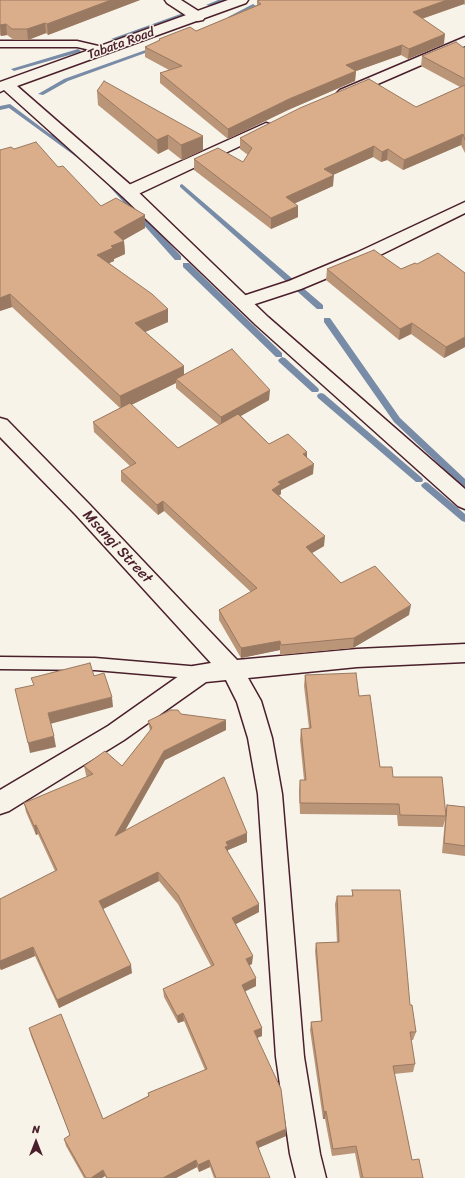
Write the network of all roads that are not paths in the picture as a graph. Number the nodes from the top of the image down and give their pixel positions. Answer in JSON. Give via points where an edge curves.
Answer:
{"nodes":[{"id":1,"x":172,"y":0,"type":"edge"},
{"id":2,"x":241,"y":0,"type":"edge"},
{"id":3,"x":198,"y":17,"type":"junction"},
{"id":4,"x":465,"y":41,"type":"edge"},
{"id":5,"x":0,"y":44,"type":"edge"},
{"id":6,"x":104,"y":50,"type":"junction"},
{"id":7,"x":2,"y":84,"type":"edge"},
{"id":8,"x":333,"y":98,"type":"edge"},
{"id":9,"x":281,"y":121,"type":"edge"},
{"id":10,"x":128,"y":192,"type":"junction"},
{"id":11,"x":465,"y":207,"type":"edge"},
{"id":12,"x":242,"y":302,"type":"junction"},
{"id":13,"x":0,"y":425,"type":"edge"},
{"id":14,"x":465,"y":501,"type":"edge"},
{"id":15,"x":465,"y":653,"type":"edge"},
{"id":16,"x":0,"y":663,"type":"edge"},
{"id":17,"x":232,"y":670,"type":"junction"},
{"id":18,"x":201,"y":673,"type":"junction"},
{"id":19,"x":0,"y":803,"type":"edge"},
{"id":20,"x":311,"y":1178,"type":"edge"}],
"edges":[{"from":1,"to":3,"type":"street"},
{"from":2,"to":3,"type":"street","name":"Tabata Road"},
{"from":3,"to":6,"type":"street","name":"Tabata Road"},
{"from":4,"to":8,"type":"street"},
{"from":5,"to":6,"type":"lane","via":[[77,44]]},
{"from":6,"to":7,"type":"street","name":"Tabata Road"},
{"from":7,"to":10,"type":"street"},
{"from":9,"to":10,"type":"street"},
{"from":10,"to":12,"type":"street"},
{"from":11,"to":12,"type":"street","via":[[362,257],[295,285]]},
{"from":12,"to":14,"type":"street"},
{"from":13,"to":17,"type":"street","name":"Msangi Street"},
{"from":15,"to":17,"type":"street","via":[[357,658]]},
{"from":16,"to":18,"type":"lane","via":[[95,664]]},
{"from":17,"to":18,"type":"street"},
{"from":17,"to":20,"type":"street","name":"Msangi Street","via":[[249,701],[260,738],[270,794],[290,1057]]},
{"from":18,"to":19,"type":"street","via":[[116,733]]}]}
